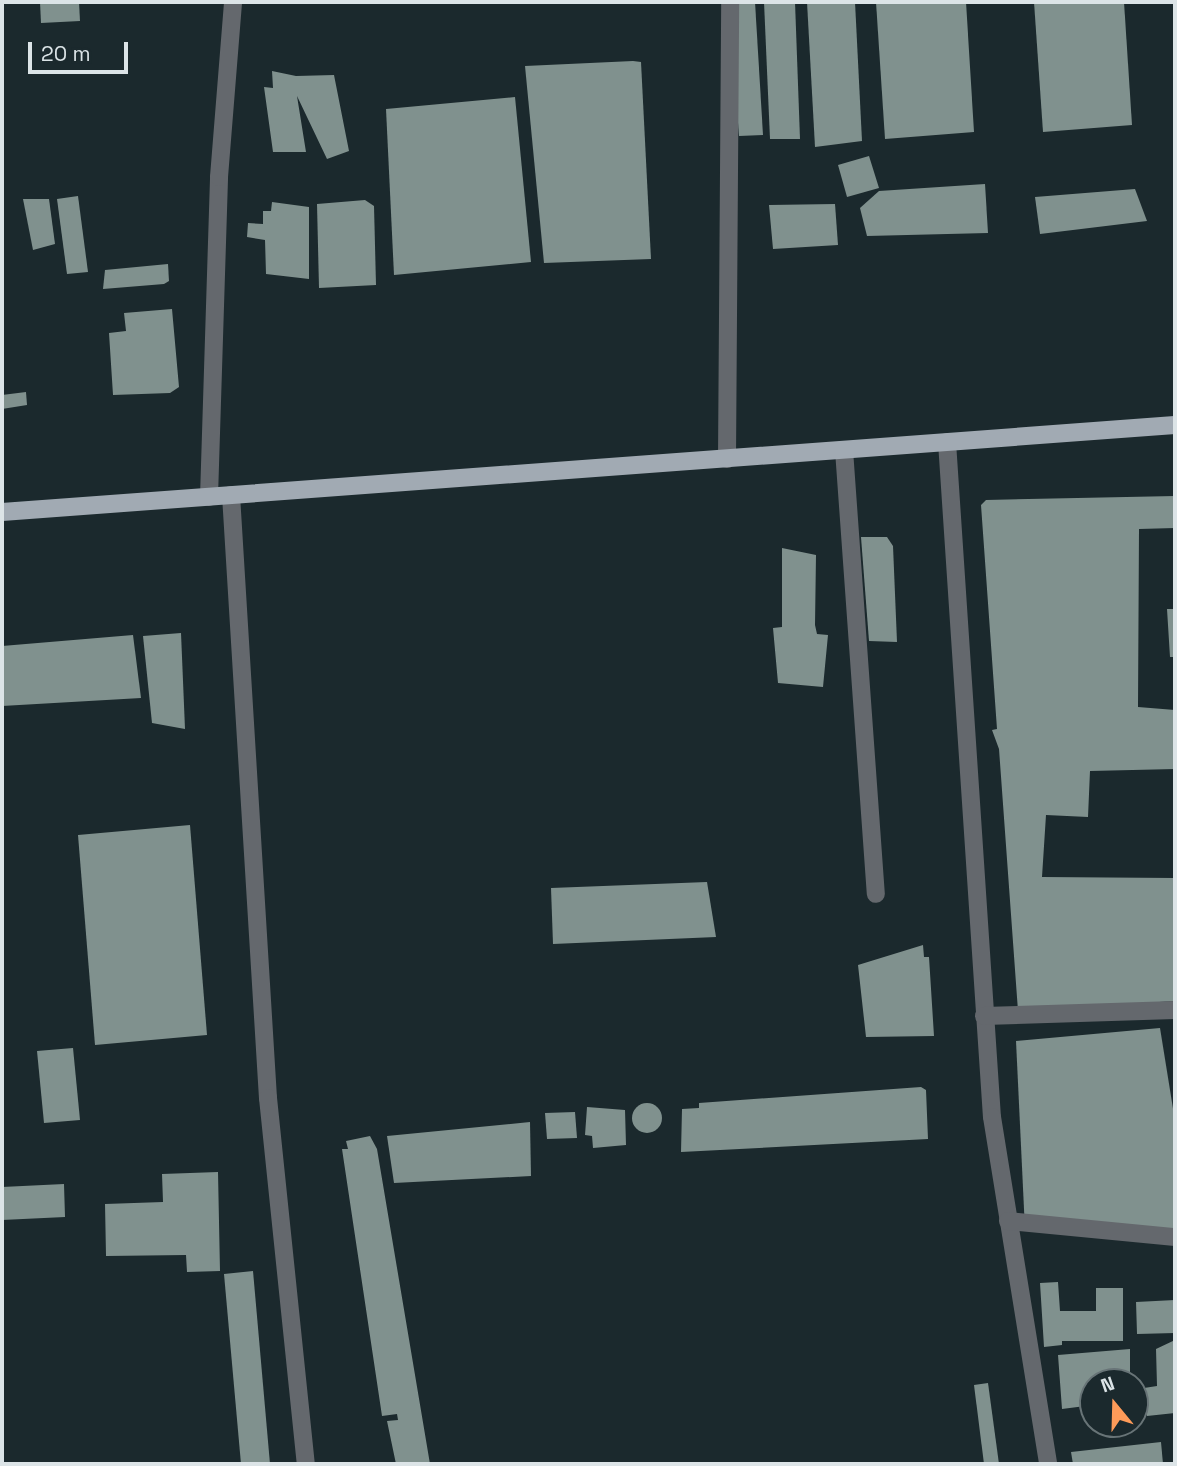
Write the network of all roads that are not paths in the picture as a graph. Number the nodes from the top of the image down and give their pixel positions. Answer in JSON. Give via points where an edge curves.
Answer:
{"nodes":[{"id":1,"x":233,"y":2,"type":"edge"},
{"id":2,"x":730,"y":2,"type":"edge"},
{"id":3,"x":1175,"y":425,"type":"edge"},
{"id":4,"x":947,"y":442,"type":"junction"},
{"id":5,"x":844,"y":450,"type":"junction"},
{"id":6,"x":727,"y":459,"type":"junction"},
{"id":7,"x":230,"y":495,"type":"junction"},
{"id":8,"x":209,"y":497,"type":"junction"},
{"id":9,"x":2,"y":512,"type":"edge"},
{"id":10,"x":876,"y":894,"type":"dead end"},
{"id":11,"x":1175,"y":1010,"type":"edge"},
{"id":12,"x":984,"y":1016,"type":"junction"},
{"id":13,"x":1008,"y":1221,"type":"junction"},
{"id":14,"x":1175,"y":1237,"type":"edge"},
{"id":15,"x":306,"y":1464,"type":"edge"},
{"id":16,"x":1048,"y":1464,"type":"edge"}],
"edges":[{"from":1,"to":8,"type":"street","via":[[219,177]]},
{"from":2,"to":6,"type":"street"},
{"from":3,"to":4,"type":"main road"},
{"from":4,"to":5,"type":"main road"},
{"from":4,"to":12,"type":"street"},
{"from":5,"to":6,"type":"main road"},
{"from":5,"to":10,"type":"street"},
{"from":6,"to":7,"type":"main road"},
{"from":7,"to":8,"type":"main road"},
{"from":7,"to":15,"type":"street","via":[[268,1098]]},
{"from":8,"to":9,"type":"main road"},
{"from":11,"to":12,"type":"street"},
{"from":12,"to":13,"type":"street"},
{"from":13,"to":14,"type":"street"},
{"from":13,"to":16,"type":"street"}]}
